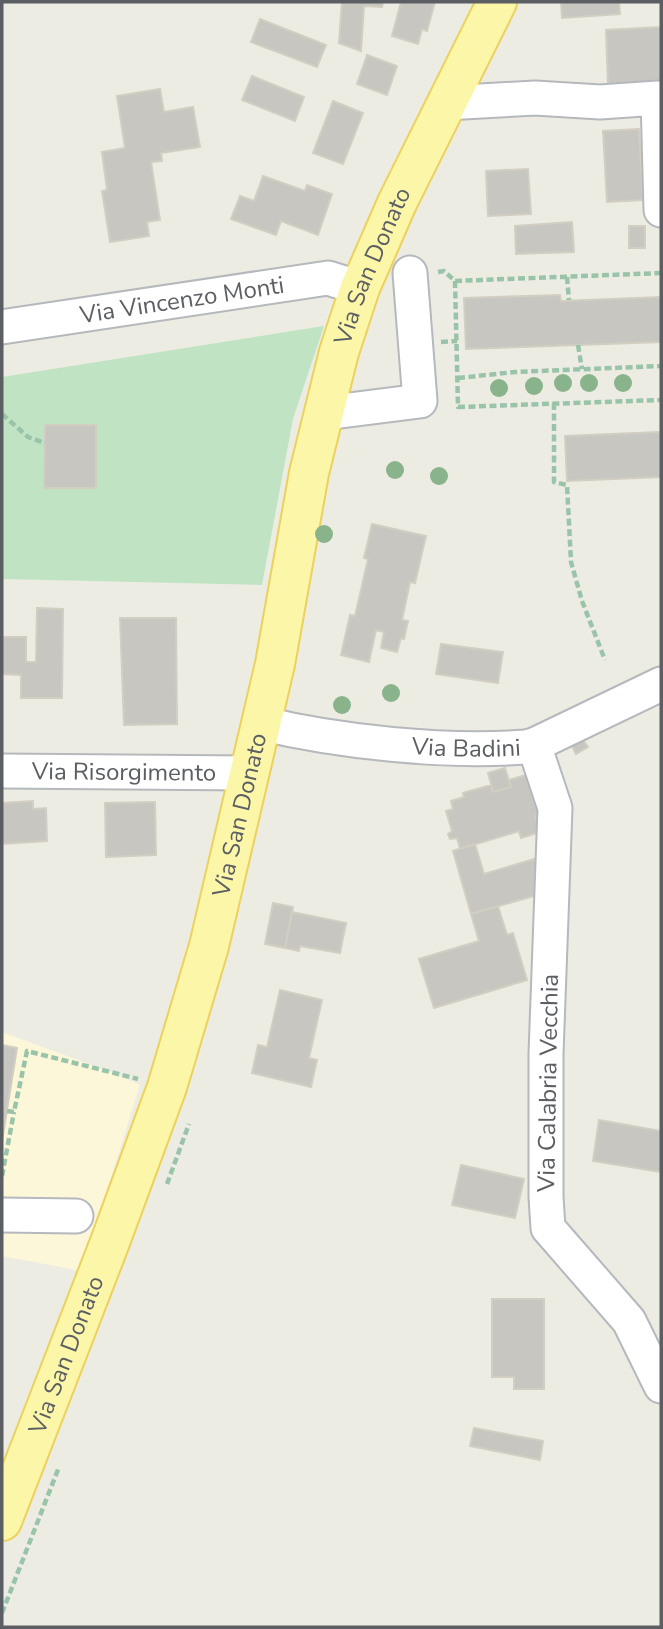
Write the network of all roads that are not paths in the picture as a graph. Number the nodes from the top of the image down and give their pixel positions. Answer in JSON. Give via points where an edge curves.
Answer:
{"nodes":[{"id":1,"x":497,"y":2,"type":"edge"},
{"id":2,"x":445,"y":103,"type":"junction"},
{"id":3,"x":661,"y":210,"type":"edge"},
{"id":4,"x":410,"y":273,"type":"road end"},
{"id":5,"x":360,"y":288,"type":"junction"},
{"id":6,"x":2,"y":327,"type":"edge"},
{"id":7,"x":325,"y":413,"type":"junction"},
{"id":8,"x":661,"y":684,"type":"edge"},
{"id":9,"x":260,"y":723,"type":"junction"},
{"id":10,"x":534,"y":745,"type":"junction"},
{"id":11,"x":2,"y":771,"type":"edge"},
{"id":12,"x":248,"y":773,"type":"junction"},
{"id":13,"x":2,"y":1215,"type":"edge"},
{"id":14,"x":76,"y":1216,"type":"dead end"},
{"id":15,"x":661,"y":1386,"type":"edge"},
{"id":16,"x":2,"y":1521,"type":"edge"}],
"edges":[{"from":1,"to":2,"type":"main road","name":"Via San Donato"},
{"from":2,"to":3,"type":"street","via":[[658,98]]},
{"from":2,"to":5,"type":"main road","name":"Via San Donato"},
{"from":4,"to":7,"type":"street","via":[[420,401]]},
{"from":5,"to":6,"type":"street","name":"Via Vincenzo Monti","via":[[328,278]]},
{"from":5,"to":7,"type":"main road","name":"Via San Donato"},
{"from":7,"to":9,"type":"main road","name":"Via San Donato"},
{"from":8,"to":10,"type":"street","name":"Via Badini"},
{"from":9,"to":10,"type":"street","name":"Via Badini","via":[[443,747]]},
{"from":9,"to":12,"type":"main road","name":"Via San Donato"},
{"from":10,"to":15,"type":"street","name":"Via Calabria Vecchia","via":[[555,808],[546,1055],[548,1228],[629,1321]]},
{"from":11,"to":12,"type":"street","name":"Via Risorgimento"},
{"from":12,"to":16,"type":"main road","name":"Via San Donato","via":[[209,946],[167,1087]]},
{"from":13,"to":14,"type":"street"}]}
